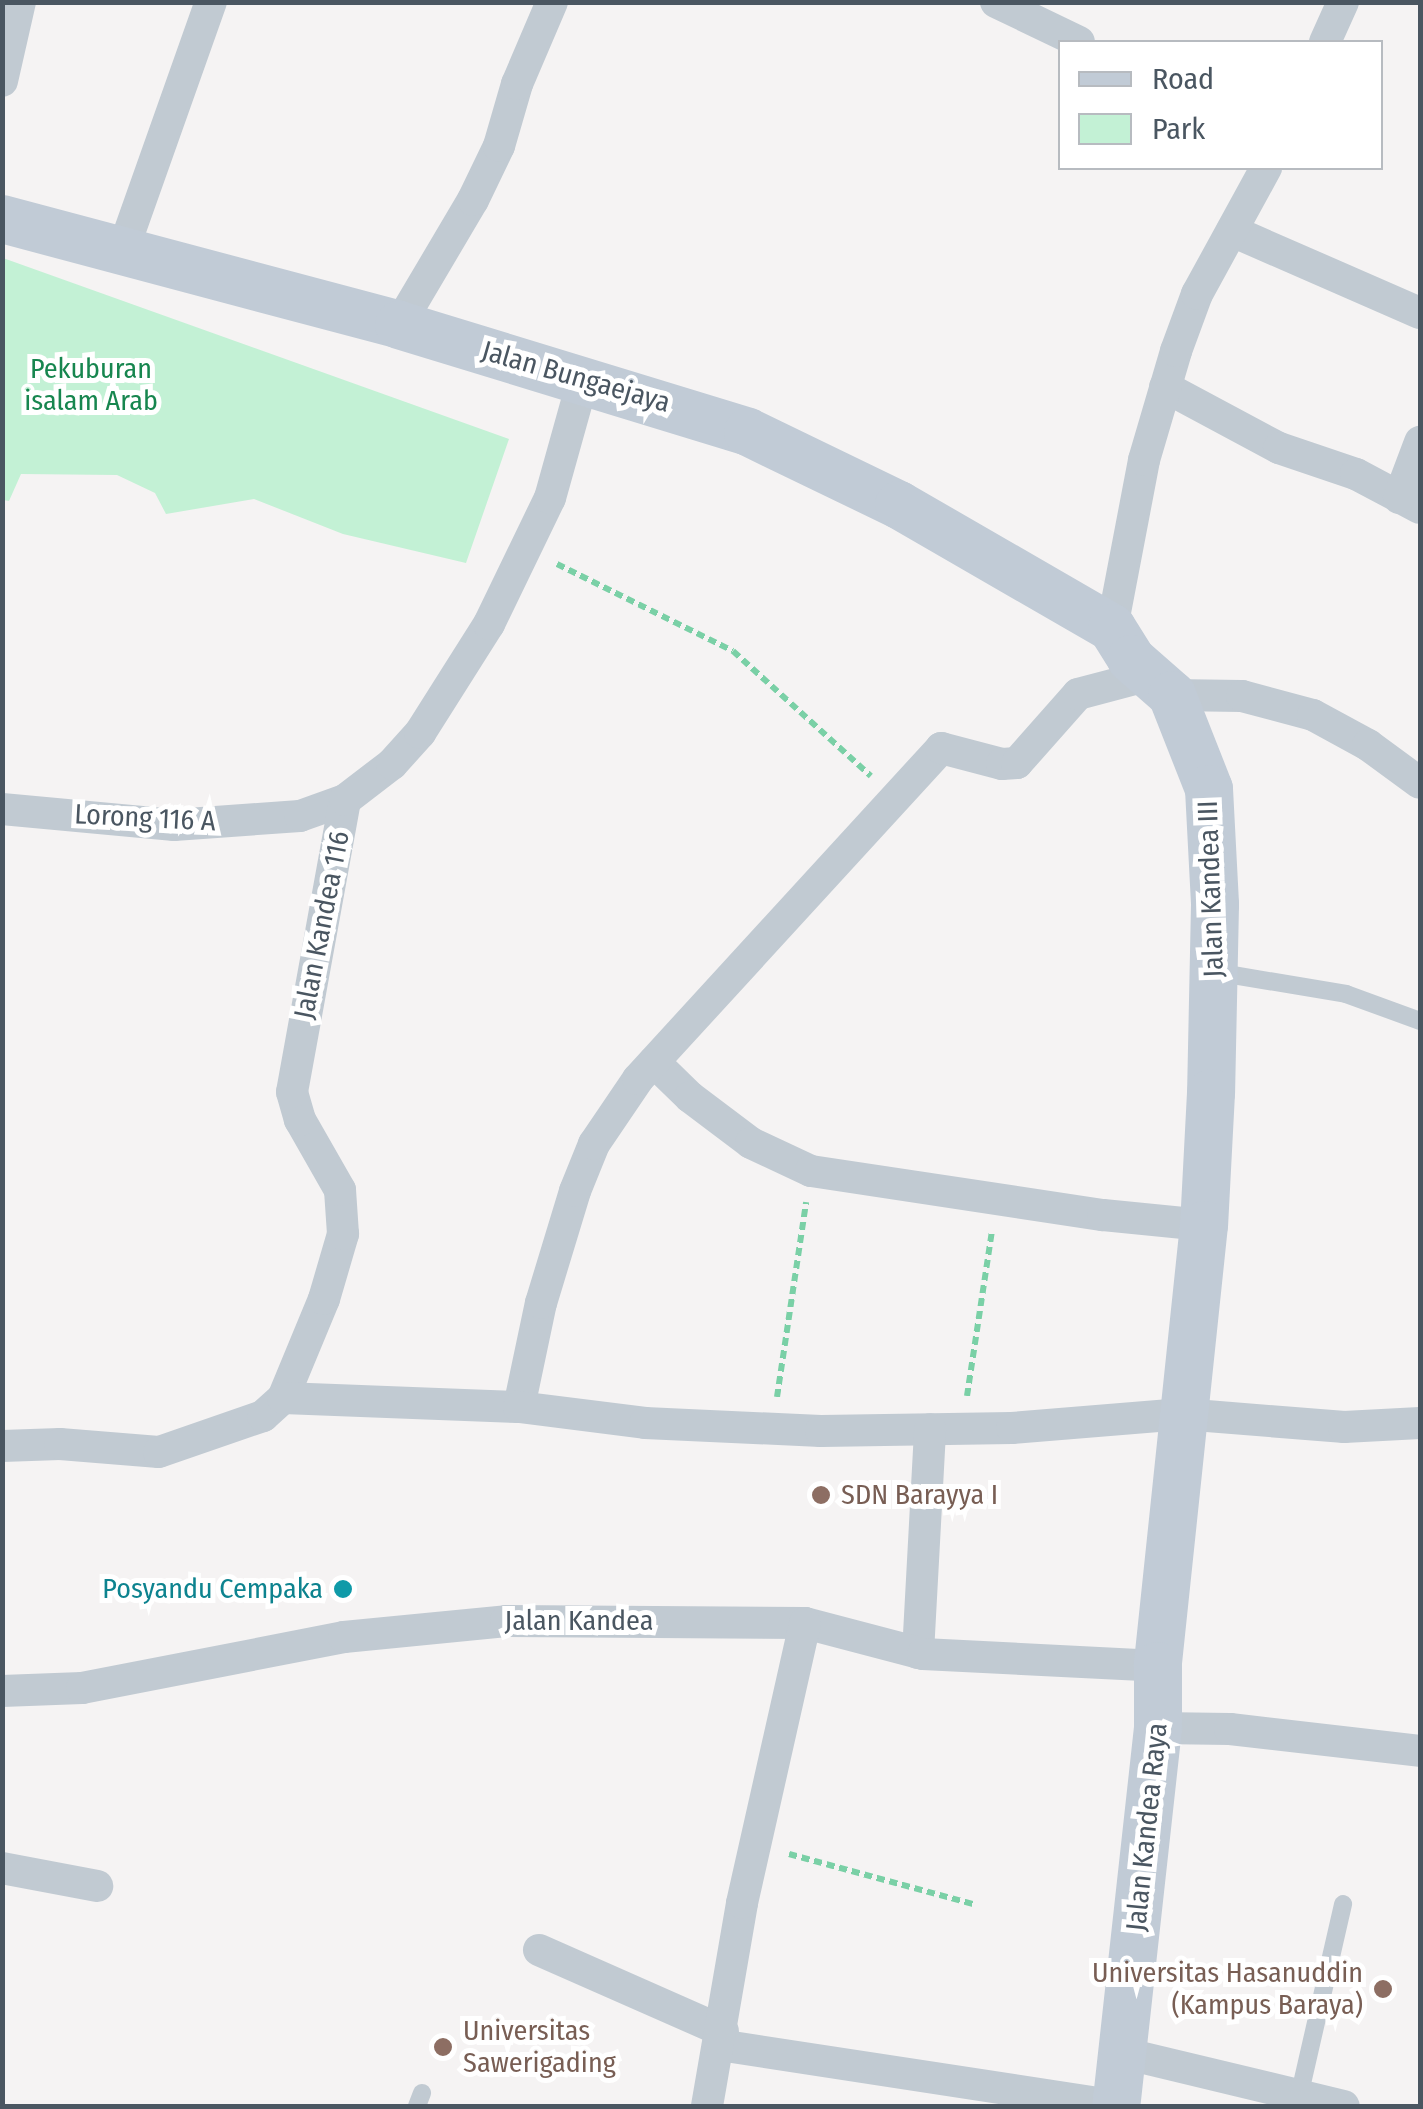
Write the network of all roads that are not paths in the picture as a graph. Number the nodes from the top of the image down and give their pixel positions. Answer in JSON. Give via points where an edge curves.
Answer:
{"nodes":[{"id":1,"x":20,"y":2,"type":"edge"},
{"id":2,"x":211,"y":2,"type":"edge"},
{"id":3,"x":552,"y":2,"type":"edge"},
{"id":4,"x":996,"y":2,"type":"edge"},
{"id":5,"x":1343,"y":2,"type":"edge"},
{"id":6,"x":1076,"y":40,"type":"edge"},
{"id":7,"x":1327,"y":40,"type":"edge"},
{"id":8,"x":2,"y":81,"type":"edge"},
{"id":9,"x":1265,"y":170,"type":"edge"},
{"id":10,"x":2,"y":219,"type":"edge"},
{"id":11,"x":1232,"y":232,"type":"junction"},
{"id":12,"x":123,"y":250,"type":"junction"},
{"id":13,"x":1420,"y":313,"type":"edge"},
{"id":14,"x":399,"y":324,"type":"junction"},
{"id":15,"x":582,"y":380,"type":"junction"},
{"id":16,"x":1165,"y":386,"type":"junction"},
{"id":17,"x":1420,"y":442,"type":"edge"},
{"id":18,"x":1410,"y":503,"type":"edge"},
{"id":19,"x":1112,"y":628,"type":"junction"},
{"id":20,"x":1161,"y":685,"type":"junction"},
{"id":21,"x":1420,"y":784,"type":"edge"},
{"id":22,"x":345,"y":800,"type":"junction"},
{"id":23,"x":2,"y":809,"type":"edge"},
{"id":24,"x":1214,"y":972,"type":"junction"},
{"id":25,"x":1420,"y":1021,"type":"edge"},
{"id":26,"x":654,"y":1062,"type":"junction"},
{"id":27,"x":1204,"y":1225,"type":"junction"},
{"id":28,"x":283,"y":1398,"type":"junction"},
{"id":29,"x":519,"y":1406,"type":"junction"},
{"id":30,"x":1182,"y":1414,"type":"junction"},
{"id":31,"x":1420,"y":1423,"type":"edge"},
{"id":32,"x":946,"y":1430,"type":"junction"},
{"id":33,"x":2,"y":1446,"type":"edge"},
{"id":34,"x":805,"y":1623,"type":"junction"},
{"id":35,"x":918,"y":1653,"type":"junction"},
{"id":36,"x":1158,"y":1666,"type":"junction"},
{"id":37,"x":2,"y":1691,"type":"edge"},
{"id":38,"x":1158,"y":1728,"type":"junction"},
{"id":39,"x":1420,"y":1751,"type":"edge"},
{"id":40,"x":2,"y":1868,"type":"edge"},
{"id":41,"x":96,"y":1886,"type":"dead end"},
{"id":42,"x":1343,"y":1904,"type":"dead end"},
{"id":43,"x":539,"y":1950,"type":"dead end"},
{"id":44,"x":721,"y":2038,"type":"junction"},
{"id":45,"x":1123,"y":2053,"type":"junction"},
{"id":46,"x":1298,"y":2101,"type":"edge"},
{"id":47,"x":707,"y":2106,"type":"edge"},
{"id":48,"x":1116,"y":2106,"type":"edge"},
{"id":49,"x":1344,"y":2106,"type":"edge"}],
"edges":[{"from":1,"to":8,"type":"street"},
{"from":2,"to":12,"type":"street"},
{"from":3,"to":14,"type":"street","via":[[492,159]]},
{"from":4,"to":6,"type":"street"},
{"from":5,"to":7,"type":"street"},
{"from":9,"to":11,"type":"street"},
{"from":10,"to":12,"type":"street","name":"Jalan Bungaejaya"},
{"from":11,"to":13,"type":"street"},
{"from":11,"to":16,"type":"street","via":[[1198,294]]},
{"from":12,"to":14,"type":"street","name":"Jalan Bungaejaya"},
{"from":14,"to":15,"type":"street","name":"Jalan Bungaejaya"},
{"from":15,"to":19,"type":"street","name":"Jalan Bungaejaya","via":[[687,410],[810,459]]},
{"from":15,"to":22,"type":"street","name":"Jalan Kandea 116","via":[[560,471],[489,624],[438,709],[392,764]]},
{"from":16,"to":18,"type":"street","via":[[1279,448],[1356,474]]},
{"from":16,"to":19,"type":"street"},
{"from":17,"to":18,"type":"street"},
{"from":19,"to":20,"type":"street","name":"Jalan Kandea III","via":[[1131,659]]},
{"from":20,"to":21,"type":"street","via":[[1313,715],[1368,744]]},
{"from":20,"to":24,"type":"street","name":"Jalan Kandea III","via":[[1209,789]]},
{"from":20,"to":26,"type":"street","via":[[1078,694],[1017,762],[942,748]]},
{"from":22,"to":23,"type":"street","name":"Lorong 116 A","via":[[300,816],[174,825]]},
{"from":22,"to":28,"type":"street","name":"Jalan Kandea 116","via":[[292,1092],[300,1120],[340,1190],[343,1234]]},
{"from":24,"to":25,"type":"lane","via":[[1346,994]]},
{"from":24,"to":27,"type":"street","name":"Jalan Kandea III"},
{"from":26,"to":27,"type":"street","via":[[751,1143],[811,1171]]},
{"from":26,"to":29,"type":"street","via":[[618,1103],[575,1191]]},
{"from":27,"to":30,"type":"street","name":"Jalan Kandea III"},
{"from":28,"to":29,"type":"street"},
{"from":28,"to":33,"type":"street","via":[[264,1416],[159,1452]]},
{"from":29,"to":32,"type":"street","via":[[645,1423]]},
{"from":30,"to":31,"type":"street","via":[[1344,1427]]},
{"from":30,"to":32,"type":"street"},
{"from":30,"to":36,"type":"street","name":"Jalan Kandea III"},
{"from":32,"to":35,"type":"street"},
{"from":34,"to":35,"type":"street","name":"Jalan Kandea"},
{"from":34,"to":37,"type":"street","name":"Jalan Kandea","via":[[457,1623],[260,1651],[116,1683]]},
{"from":34,"to":44,"type":"street","via":[[754,1845]]},
{"from":35,"to":36,"type":"street","name":"Jalan Kandea"},
{"from":36,"to":38,"type":"street","name":"Jalan Kandea Raya"},
{"from":38,"to":39,"type":"street","via":[[1230,1729]]},
{"from":38,"to":45,"type":"street","name":"Jalan Kandea Raya"},
{"from":40,"to":41,"type":"street"},
{"from":42,"to":46,"type":"lane"},
{"from":43,"to":44,"type":"street"},
{"from":44,"to":47,"type":"street"},
{"from":44,"to":48,"type":"street"},
{"from":45,"to":46,"type":"street"},
{"from":45,"to":48,"type":"street","name":"Jalan Kandea Raya"},
{"from":46,"to":49,"type":"street"}]}
